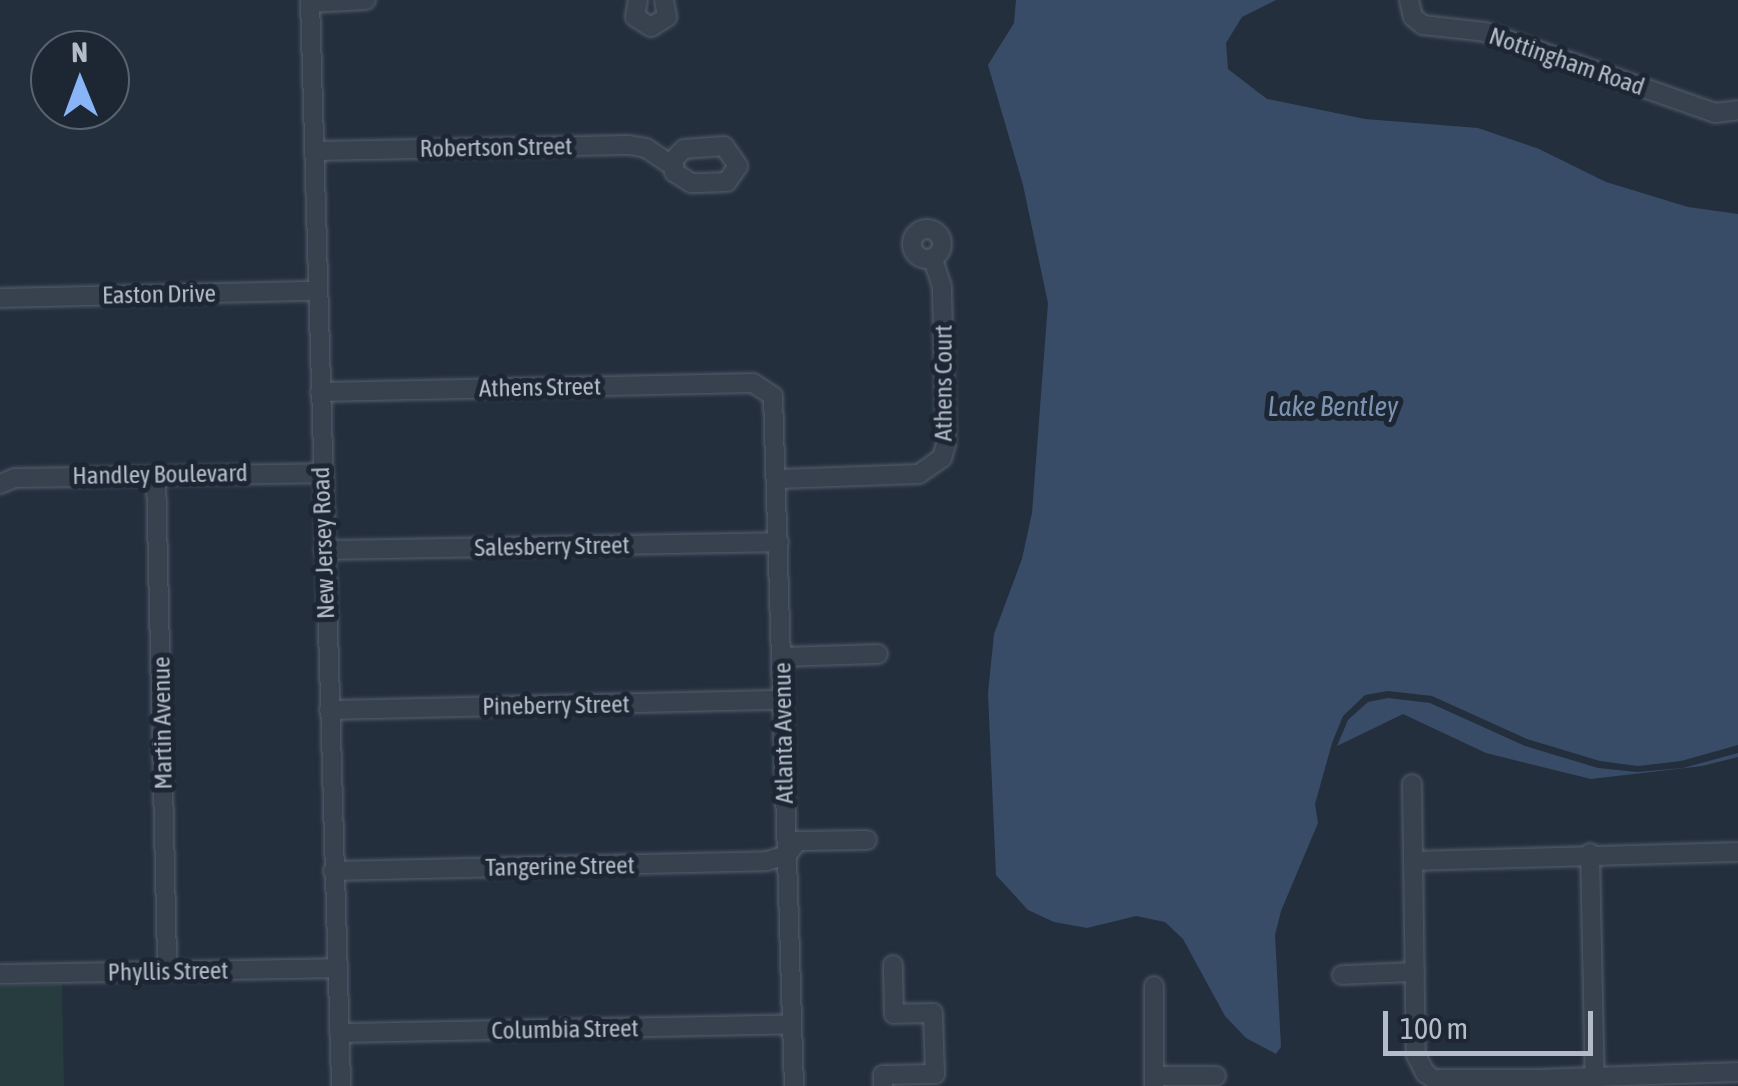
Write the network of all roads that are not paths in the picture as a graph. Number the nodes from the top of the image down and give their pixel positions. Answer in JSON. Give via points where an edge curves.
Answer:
{"nodes":[{"id":1,"x":366,"y":0,"type":"edge"},
{"id":2,"x":664,"y":0,"type":"edge"},
{"id":3,"x":1409,"y":0,"type":"edge"},
{"id":4,"x":310,"y":1,"type":"edge"},
{"id":5,"x":633,"y":1,"type":"edge"},
{"id":6,"x":1738,"y":110,"type":"edge"},
{"id":7,"x":315,"y":152,"type":"junction"},
{"id":8,"x":673,"y":166,"type":"dead end"},
{"id":9,"x":932,"y":259,"type":"dead end"},
{"id":10,"x":317,"y":291,"type":"junction"},
{"id":11,"x":0,"y":298,"type":"edge"},
{"id":12,"x":760,"y":385,"type":"joint"},
{"id":13,"x":320,"y":392,"type":"junction"},
{"id":14,"x":321,"y":472,"type":"junction"},
{"id":15,"x":156,"y":475,"type":"junction"},
{"id":16,"x":778,"y":479,"type":"junction"},
{"id":17,"x":0,"y":484,"type":"edge"},
{"id":18,"x":779,"y":542,"type":"junction"},
{"id":19,"x":324,"y":550,"type":"junction"},
{"id":20,"x":878,"y":654,"type":"dead end"},
{"id":21,"x":782,"y":657,"type":"junction"},
{"id":22,"x":783,"y":700,"type":"junction"},
{"id":23,"x":329,"y":710,"type":"junction"},
{"id":24,"x":1412,"y":784,"type":"dead end"},
{"id":25,"x":866,"y":840,"type":"dead end"},
{"id":26,"x":1738,"y":852,"type":"edge"},
{"id":27,"x":1590,"y":853,"type":"junction"},
{"id":28,"x":786,"y":855,"type":"junction"},
{"id":29,"x":1413,"y":861,"type":"junction"},
{"id":30,"x":333,"y":871,"type":"junction"},
{"id":31,"x":893,"y":965,"type":"dead end"},
{"id":32,"x":337,"y":968,"type":"junction"},
{"id":33,"x":167,"y":971,"type":"junction"},
{"id":34,"x":1414,"y":972,"type":"junction"},
{"id":35,"x":0,"y":974,"type":"edge"},
{"id":36,"x":1342,"y":975,"type":"dead end"},
{"id":37,"x":1154,"y":986,"type":"dead end"},
{"id":38,"x":791,"y":1024,"type":"junction"},
{"id":39,"x":340,"y":1033,"type":"junction"},
{"id":40,"x":1738,"y":1072,"type":"edge"},
{"id":41,"x":1216,"y":1076,"type":"dead end"},
{"id":42,"x":921,"y":1080,"type":"edge"},
{"id":43,"x":1154,"y":1081,"type":"edge"},
{"id":44,"x":1595,"y":1081,"type":"edge"},
{"id":45,"x":341,"y":1086,"type":"edge"},
{"id":46,"x":794,"y":1086,"type":"edge"},
{"id":47,"x":884,"y":1086,"type":"edge"}],
"edges":[{"from":1,"to":4,"type":"street"},
{"from":2,"to":5,"type":"street","via":[[667,17],[651,27],[639,22]]},
{"from":3,"to":6,"type":"street","name":"Nottingham Road","via":[[1422,25],[1485,32],[1715,113]]},
{"from":4,"to":7,"type":"street","name":"New Jersey Road"},
{"from":7,"to":8,"type":"street","name":"Robertson Street","via":[[630,145]]},
{"from":7,"to":10,"type":"street","name":"New Jersey Road"},
{"from":9,"to":16,"type":"street","name":"Athens Court","via":[[942,286],[942,458],[919,474]]},
{"from":10,"to":11,"type":"street","name":"Easton Drive"},
{"from":10,"to":13,"type":"street","name":"New Jersey Road"},
{"from":12,"to":13,"type":"street","name":"Athens Street"},
{"from":12,"to":16,"type":"street","name":"Atlanta Avenue","via":[[772,396]]},
{"from":13,"to":14,"type":"street","name":"New Jersey Road"},
{"from":14,"to":15,"type":"street","name":"Handley Boulevard"},
{"from":14,"to":19,"type":"street","name":"New Jersey Road"},
{"from":15,"to":17,"type":"street","name":"Handley Boulevard","via":[[14,478]]},
{"from":15,"to":33,"type":"street","name":"Martin Avenue"},
{"from":16,"to":18,"type":"street","name":"Atlanta Avenue"},
{"from":18,"to":19,"type":"street","name":"Salesberry Street"},
{"from":18,"to":21,"type":"street","name":"Atlanta Avenue"},
{"from":19,"to":23,"type":"street","name":"New Jersey Road"},
{"from":20,"to":21,"type":"street"},
{"from":21,"to":22,"type":"street","name":"Atlanta Avenue"},
{"from":22,"to":23,"type":"street","name":"Pineberry Street"},
{"from":22,"to":28,"type":"street","name":"Atlanta Avenue"},
{"from":23,"to":30,"type":"street","name":"New Jersey Road"},
{"from":24,"to":29,"type":"street"},
{"from":25,"to":28,"type":"street","name":"Tangerine Street","via":[[798,841]]},
{"from":26,"to":27,"type":"street"},
{"from":27,"to":29,"type":"street"},
{"from":27,"to":44,"type":"street"},
{"from":28,"to":30,"type":"street","name":"Tangerine Street","via":[[766,861]]},
{"from":28,"to":38,"type":"street","name":"Atlanta Avenue"},
{"from":29,"to":34,"type":"street"},
{"from":30,"to":32,"type":"street","name":"New Jersey Road"},
{"from":31,"to":42,"type":"street","via":[[894,1014],[933,1013],[935,1074]]},
{"from":32,"to":33,"type":"street","name":"Phyllis Street"},
{"from":32,"to":39,"type":"street","name":"New Jersey Road"},
{"from":33,"to":35,"type":"street","name":"Phyllis Street"},
{"from":34,"to":36,"type":"street"},
{"from":34,"to":44,"type":"street","via":[[1416,1056],[1434,1080]]},
{"from":37,"to":43,"type":"street"},
{"from":38,"to":39,"type":"street","name":"Columbia Street"},
{"from":38,"to":46,"type":"street","name":"Atlanta Avenue"},
{"from":39,"to":45,"type":"street","name":"New Jersey Road"},
{"from":40,"to":44,"type":"street"},
{"from":41,"to":43,"type":"street"},
{"from":42,"to":47,"type":"street","via":[[883,1076]]}]}
